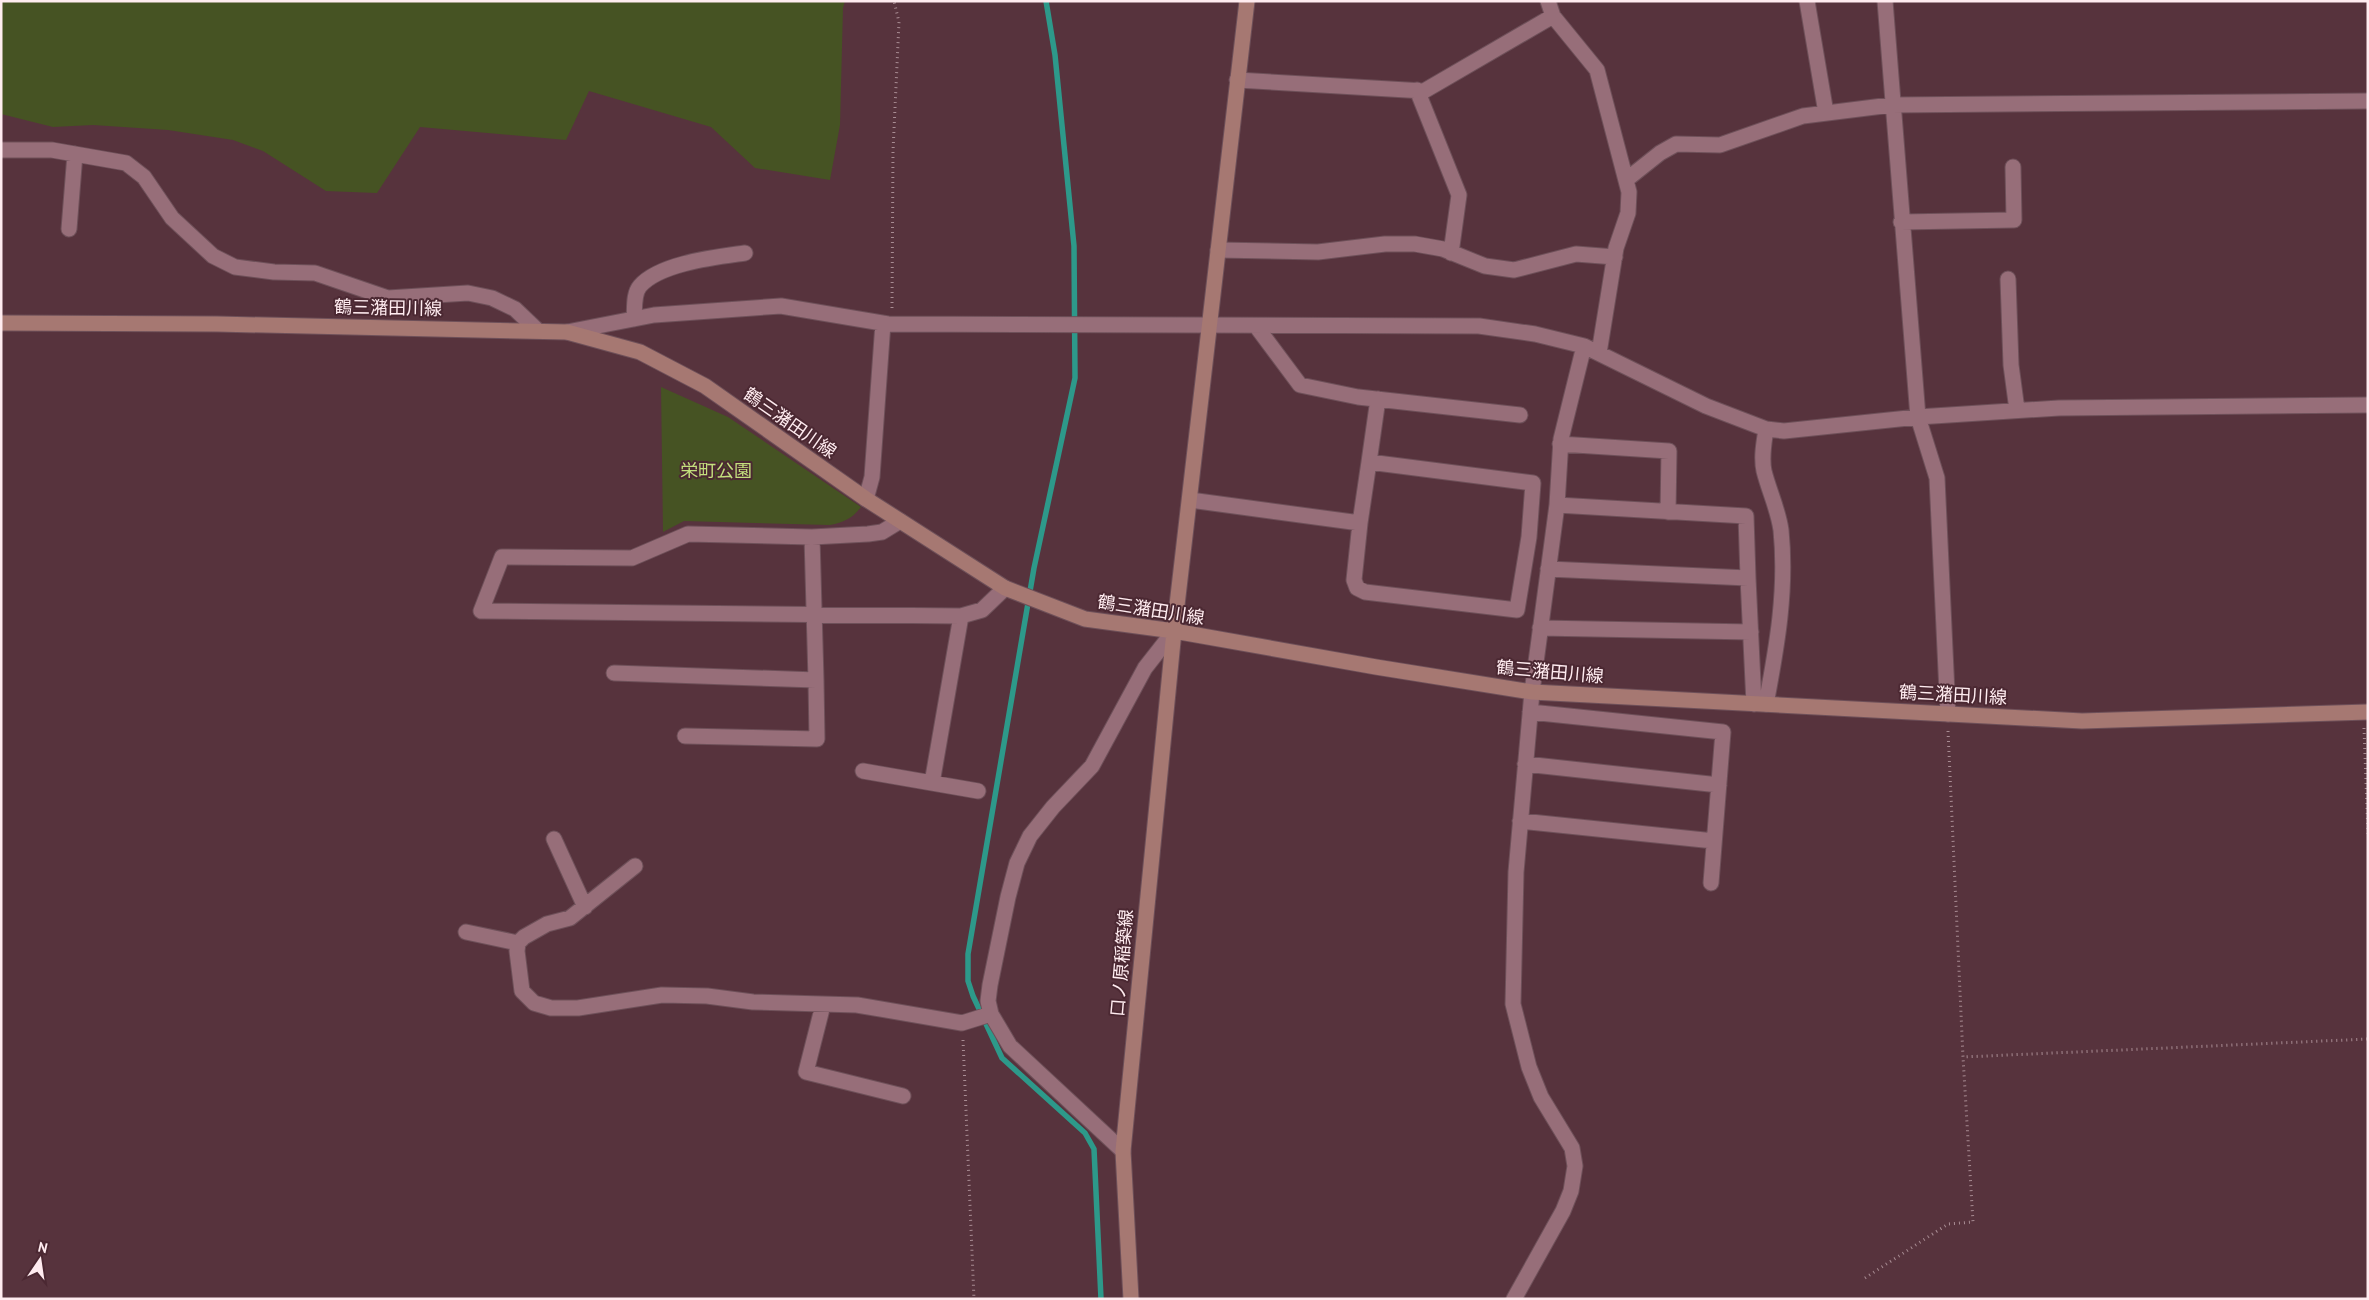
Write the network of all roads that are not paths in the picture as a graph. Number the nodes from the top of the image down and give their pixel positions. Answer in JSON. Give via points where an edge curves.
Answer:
{"nodes":[{"id":1,"x":1247,"y":1,"type":"edge"},
{"id":2,"x":1807,"y":1,"type":"edge"},
{"id":3,"x":1885,"y":1,"type":"edge"},
{"id":4,"x":1550,"y":8,"type":"edge"},
{"id":5,"x":1237,"y":80,"type":"junction"},
{"id":6,"x":1417,"y":90,"type":"junction"},
{"id":7,"x":2368,"y":101,"type":"edge"},
{"id":8,"x":1891,"y":105,"type":"junction"},
{"id":9,"x":1826,"y":113,"type":"junction"},
{"id":10,"x":1,"y":150,"type":"edge"},
{"id":11,"x":75,"y":154,"type":"junction"},
{"id":12,"x":2013,"y":166,"type":"dead end"},
{"id":13,"x":1626,"y":180,"type":"junction"},
{"id":14,"x":1901,"y":222,"type":"junction"},
{"id":15,"x":69,"y":229,"type":"dead end"},
{"id":16,"x":1218,"y":250,"type":"junction"},
{"id":17,"x":1451,"y":252,"type":"junction"},
{"id":18,"x":745,"y":253,"type":"dead end"},
{"id":19,"x":1615,"y":257,"type":"junction"},
{"id":20,"x":2008,"y":279,"type":"dead end"},
{"id":21,"x":634,"y":319,"type":"junction"},
{"id":22,"x":1,"y":323,"type":"edge"},
{"id":23,"x":887,"y":323,"type":"junction"},
{"id":24,"x":1210,"y":326,"type":"junction"},
{"id":25,"x":1256,"y":326,"type":"junction"},
{"id":26,"x":537,"y":330,"type":"junction"},
{"id":27,"x":567,"y":332,"type":"junction"},
{"id":28,"x":1584,"y":346,"type":"junction"},
{"id":29,"x":1599,"y":353,"type":"junction"},
{"id":30,"x":1378,"y":399,"type":"junction"},
{"id":31,"x":2368,"y":405,"type":"edge"},
{"id":32,"x":2017,"y":410,"type":"junction"},
{"id":33,"x":1520,"y":415,"type":"dead end"},
{"id":34,"x":1918,"y":417,"type":"junction"},
{"id":35,"x":1766,"y":430,"type":"junction"},
{"id":36,"x":1560,"y":444,"type":"junction"},
{"id":37,"x":1369,"y":462,"type":"junction"},
{"id":38,"x":866,"y":499,"type":"junction"},
{"id":39,"x":1190,"y":500,"type":"junction"},
{"id":40,"x":1557,"y":505,"type":"junction"},
{"id":41,"x":1668,"y":512,"type":"junction"},
{"id":42,"x":900,"y":521,"type":"junction"},
{"id":43,"x":1360,"y":523,"type":"junction"},
{"id":44,"x":812,"y":536,"type":"junction"},
{"id":45,"x":1548,"y":569,"type":"junction"},
{"id":46,"x":1748,"y":578,"type":"junction"},
{"id":47,"x":1005,"y":588,"type":"junction"},
{"id":48,"x":814,"y":616,"type":"junction"},
{"id":49,"x":961,"y":616,"type":"junction"},
{"id":50,"x":1540,"y":628,"type":"junction"},
{"id":51,"x":1174,"y":630,"type":"junction"},
{"id":52,"x":1751,"y":632,"type":"junction"},
{"id":53,"x":614,"y":673,"type":"dead end"},
{"id":54,"x":816,"y":680,"type":"junction"},
{"id":55,"x":1532,"y":692,"type":"junction"},
{"id":56,"x":1760,"y":704,"type":"junction"},
{"id":57,"x":1530,"y":712,"type":"junction"},
{"id":58,"x":2366,"y":712,"type":"edge"},
{"id":59,"x":1948,"y":714,"type":"junction"},
{"id":60,"x":685,"y":736,"type":"dead end"},
{"id":61,"x":1526,"y":764,"type":"junction"},
{"id":62,"x":863,"y":772,"type":"dead end"},
{"id":63,"x":932,"y":783,"type":"junction"},
{"id":64,"x":1719,"y":785,"type":"junction"},
{"id":65,"x":978,"y":791,"type":"dead end"},
{"id":66,"x":1520,"y":821,"type":"junction"},
{"id":67,"x":554,"y":839,"type":"dead end"},
{"id":68,"x":1714,"y":841,"type":"junction"},
{"id":69,"x":635,"y":866,"type":"dead end"},
{"id":70,"x":1710,"y":883,"type":"dead end"},
{"id":71,"x":585,"y":907,"type":"junction"},
{"id":72,"x":466,"y":932,"type":"dead end"},
{"id":73,"x":518,"y":943,"type":"junction"},
{"id":74,"x":823,"y":1005,"type":"junction"},
{"id":75,"x":991,"y":1014,"type":"junction"},
{"id":76,"x":903,"y":1096,"type":"dead end"},
{"id":77,"x":1123,"y":1151,"type":"junction"},
{"id":78,"x":1131,"y":1299,"type":"edge"},
{"id":79,"x":1514,"y":1299,"type":"edge"}],
"edges":[{"from":1,"to":5,"type":"main road","name":"口ノ原稲築線"},
{"from":2,"to":9,"type":"street"},
{"from":3,"to":8,"type":"street"},
{"from":4,"to":6,"type":"street","via":[[1424,90]]},
{"from":4,"to":13,"type":"street","via":[[1597,70]]},
{"from":5,"to":6,"type":"street"},
{"from":5,"to":16,"type":"main road","name":"口ノ原稲築線"},
{"from":6,"to":17,"type":"street","via":[[1458,195]]},
{"from":7,"to":8,"type":"street"},
{"from":8,"to":9,"type":"street"},
{"from":8,"to":14,"type":"street"},
{"from":9,"to":13,"type":"street","via":[[1803,116],[1720,145],[1676,144]]},
{"from":10,"to":11,"type":"street","via":[[52,150]]},
{"from":11,"to":15,"type":"street"},
{"from":11,"to":26,"type":"street","via":[[126,163],[144,177],[172,218],[213,256],[234,267],[315,273],[388,298],[468,293],[492,298],[515,308]]},
{"from":12,"to":14,"type":"street","via":[[2014,220]]},
{"from":13,"to":19,"type":"street","via":[[1628,213]]},
{"from":14,"to":34,"type":"street"},
{"from":16,"to":17,"type":"street","via":[[1318,252],[1405,244]]},
{"from":16,"to":24,"type":"main road","name":"口ノ原稲築線"},
{"from":17,"to":19,"type":"street","via":[[1485,266],[1514,270],[1576,254]]},
{"from":18,"to":21,"type":"street","via":[[672,268],[654,276],[640,286]]},
{"from":19,"to":29,"type":"street"},
{"from":20,"to":32,"type":"street","via":[[2011,365]]},
{"from":21,"to":23,"type":"street","via":[[781,306]]},
{"from":21,"to":27,"type":"street"},
{"from":22,"to":26,"type":"main road","name":"鶴三潴田川線"},
{"from":23,"to":24,"type":"street"},
{"from":23,"to":38,"type":"street","via":[[872,476]]},
{"from":24,"to":25,"type":"street"},
{"from":24,"to":39,"type":"main road","name":"口ノ原稲築線"},
{"from":25,"to":28,"type":"street","via":[[1479,326],[1535,334]]},
{"from":25,"to":30,"type":"street","via":[[1300,385]]},
{"from":26,"to":27,"type":"main road","name":"鶴三潴田川線"},
{"from":27,"to":38,"type":"main road","name":"鶴三潴田川線","via":[[640,352],[705,386]]},
{"from":28,"to":29,"type":"street"},
{"from":28,"to":36,"type":"street"},
{"from":29,"to":35,"type":"street","via":[[1706,406]]},
{"from":30,"to":33,"type":"street"},
{"from":30,"to":37,"type":"street"},
{"from":31,"to":32,"type":"street"},
{"from":32,"to":34,"type":"street"},
{"from":34,"to":35,"type":"street","via":[[1784,431]]},
{"from":34,"to":59,"type":"street","via":[[1937,478]]},
{"from":35,"to":56,"type":"street","via":[[1762,455],[1778,512],[1783,569],[1779,632]]},
{"from":36,"to":40,"type":"street"},
{"from":36,"to":41,"type":"street","via":[[1669,451]]},
{"from":37,"to":43,"type":"street"},
{"from":37,"to":43,"type":"street","via":[[1533,483],[1529,537],[1517,610],[1365,592],[1357,588],[1354,580]]},
{"from":38,"to":42,"type":"main road","name":"鶴三潴田川線"},
{"from":39,"to":43,"type":"street"},
{"from":39,"to":51,"type":"main road","name":"口ノ原稲築線"},
{"from":40,"to":41,"type":"street"},
{"from":40,"to":45,"type":"street"},
{"from":41,"to":46,"type":"street","via":[[1746,516]]},
{"from":42,"to":44,"type":"street","via":[[882,532]]},
{"from":42,"to":47,"type":"main road","name":"鶴三潴田川線"},
{"from":44,"to":48,"type":"street"},
{"from":44,"to":48,"type":"street","via":[[688,534],[632,558],[502,557],[481,611]]},
{"from":45,"to":46,"type":"street"},
{"from":45,"to":50,"type":"street"},
{"from":46,"to":52,"type":"street"},
{"from":47,"to":49,"type":"street","via":[[982,610]]},
{"from":47,"to":51,"type":"main road","name":"鶴三潴田川線","via":[[1085,619]]},
{"from":48,"to":49,"type":"street"},
{"from":48,"to":54,"type":"street"},
{"from":49,"to":63,"type":"street"},
{"from":50,"to":52,"type":"street"},
{"from":50,"to":55,"type":"street"},
{"from":51,"to":55,"type":"main road","name":"鶴三潴田川線","via":[[1245,645]]},
{"from":51,"to":75,"type":"street","via":[[1145,668],[1092,766],[1030,836],[1017,863],[990,985],[988,1001]]},
{"from":51,"to":77,"type":"main road","name":"口ノ原稲築線"},
{"from":52,"to":56,"type":"street"},
{"from":53,"to":54,"type":"street"},
{"from":54,"to":60,"type":"street","via":[[817,739]]},
{"from":55,"to":56,"type":"main road","name":"鶴三潴田川線"},
{"from":55,"to":57,"type":"street"},
{"from":56,"to":59,"type":"main road","name":"鶴三潴田川線"},
{"from":57,"to":61,"type":"street"},
{"from":57,"to":64,"type":"street","via":[[1723,732]]},
{"from":58,"to":59,"type":"main road","name":"鶴三潴田川線","via":[[2082,720]]},
{"from":61,"to":64,"type":"street"},
{"from":61,"to":66,"type":"street"},
{"from":62,"to":63,"type":"street"},
{"from":63,"to":65,"type":"street"},
{"from":64,"to":68,"type":"street"},
{"from":66,"to":68,"type":"street"},
{"from":66,"to":79,"type":"street","via":[[1512,1004],[1529,1067],[1541,1097],[1572,1148],[1575,1166],[1563,1212]]},
{"from":67,"to":71,"type":"street"},
{"from":68,"to":70,"type":"street"},
{"from":69,"to":71,"type":"street"},
{"from":71,"to":73,"type":"street","via":[[570,918],[547,924]]},
{"from":72,"to":73,"type":"street"},
{"from":73,"to":74,"type":"street","via":[[522,991],[534,1003],[551,1008],[578,1008],[662,994]]},
{"from":74,"to":75,"type":"street","via":[[857,1005],[962,1023]]},
{"from":74,"to":76,"type":"street","via":[[806,1072]]},
{"from":75,"to":77,"type":"street","via":[[1010,1046]]},
{"from":77,"to":78,"type":"main road","name":"口ノ原稲築線"}]}
